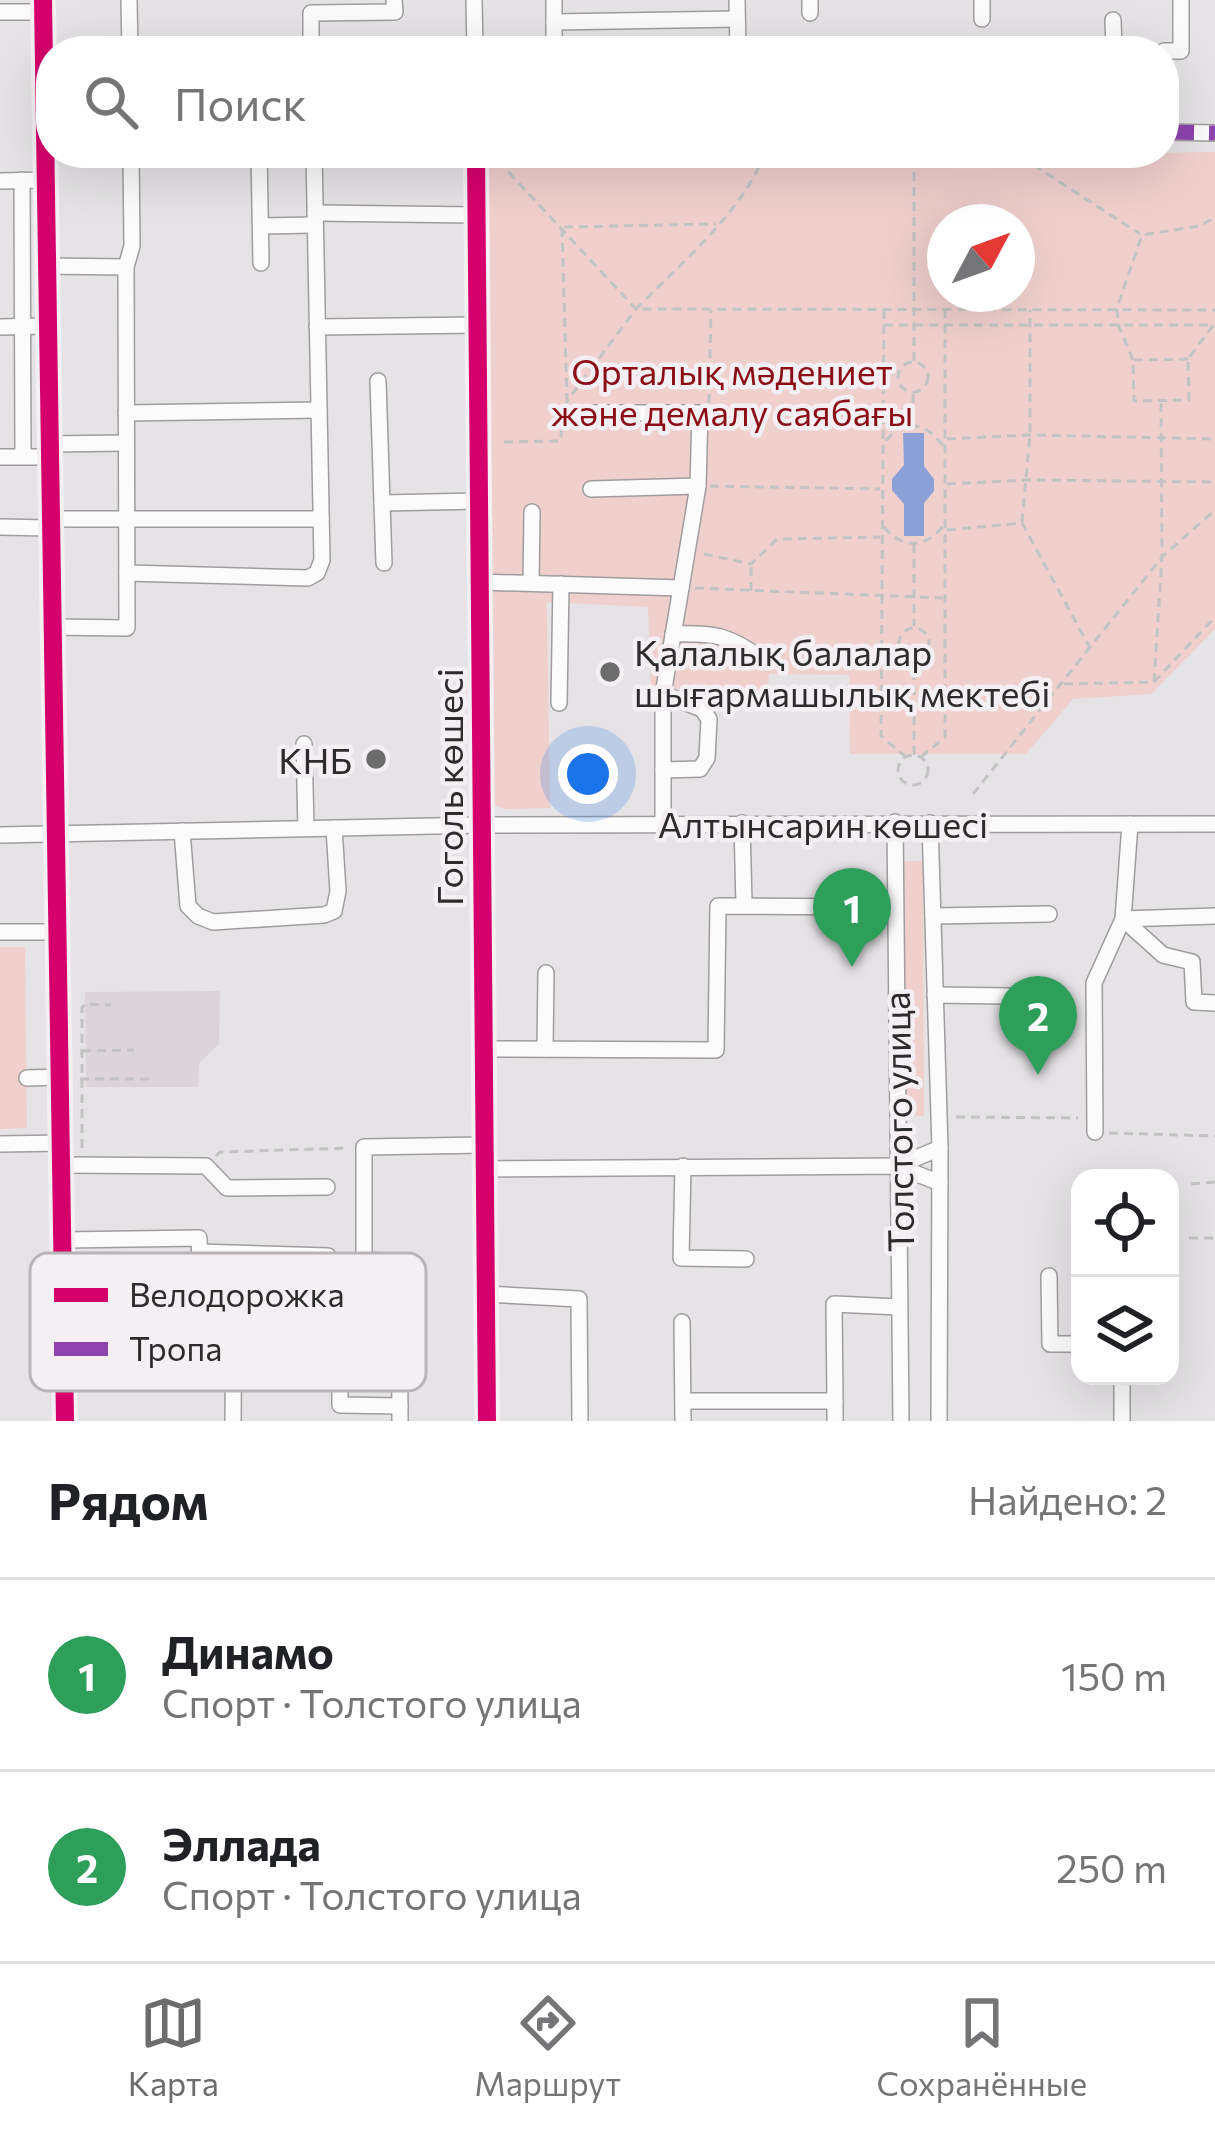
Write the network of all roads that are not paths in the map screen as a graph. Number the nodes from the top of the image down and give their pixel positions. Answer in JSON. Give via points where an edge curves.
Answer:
{"nodes":[{"id":1,"x":129,"y":0,"type":"edge"},
{"id":2,"x":394,"y":0,"type":"edge"},
{"id":3,"x":474,"y":0,"type":"edge"},
{"id":4,"x":554,"y":0,"type":"edge"},
{"id":5,"x":737,"y":0,"type":"edge"},
{"id":6,"x":982,"y":0,"type":"edge"},
{"id":7,"x":1181,"y":0,"type":"edge"},
{"id":8,"x":43,"y":6,"type":"edge"},
{"id":9,"x":0,"y":12,"type":"edge"},
{"id":10,"x":737,"y":19,"type":"junction"},
{"id":11,"x":982,"y":19,"type":"dead end"},
{"id":12,"x":1113,"y":20,"type":"dead end"},
{"id":13,"x":554,"y":22,"type":"junction"},
{"id":14,"x":44,"y":36,"type":"edge"},
{"id":15,"x":130,"y":36,"type":"edge"},
{"id":16,"x":311,"y":36,"type":"edge"},
{"id":17,"x":475,"y":36,"type":"edge"},
{"id":18,"x":554,"y":36,"type":"edge"},
{"id":19,"x":738,"y":36,"type":"edge"},
{"id":20,"x":1114,"y":36,"type":"edge"},
{"id":21,"x":1179,"y":51,"type":"edge"},
{"id":22,"x":1179,"y":132,"type":"edge"},
{"id":23,"x":1215,"y":133,"type":"edge"},
{"id":24,"x":46,"y":168,"type":"edge"},
{"id":25,"x":131,"y":168,"type":"edge"},
{"id":26,"x":260,"y":168,"type":"edge"},
{"id":27,"x":314,"y":168,"type":"edge"},
{"id":28,"x":476,"y":168,"type":"edge"},
{"id":29,"x":46,"y":180,"type":"junction"},
{"id":30,"x":0,"y":181,"type":"edge"},
{"id":31,"x":22,"y":181,"type":"junction"},
{"id":32,"x":476,"y":214,"type":"junction"},
{"id":33,"x":315,"y":219,"type":"junction"},
{"id":34,"x":261,"y":226,"type":"junction"},
{"id":35,"x":22,"y":260,"type":"junction"},
{"id":36,"x":46,"y":263,"type":"junction"},
{"id":37,"x":261,"y":263,"type":"dead end"},
{"id":38,"x":126,"y":267,"type":"junction"},
{"id":39,"x":477,"y":325,"type":"junction"},
{"id":40,"x":22,"y":326,"type":"junction"},
{"id":41,"x":47,"y":326,"type":"junction"},
{"id":42,"x":0,"y":327,"type":"edge"},
{"id":43,"x":317,"y":327,"type":"junction"},
{"id":44,"x":378,"y":381,"type":"dead end"},
{"id":45,"x":319,"y":410,"type":"junction"},
{"id":46,"x":126,"y":413,"type":"junction"},
{"id":47,"x":592,"y":413,"type":"dead end"},
{"id":48,"x":126,"y":442,"type":"junction"},
{"id":49,"x":48,"y":450,"type":"junction"},
{"id":50,"x":22,"y":456,"type":"junction"},
{"id":51,"x":0,"y":457,"type":"edge"},
{"id":52,"x":698,"y":486,"type":"junction"},
{"id":53,"x":591,"y":489,"type":"dead end"},
{"id":54,"x":479,"y":501,"type":"junction"},
{"id":55,"x":382,"y":503,"type":"junction"},
{"id":56,"x":532,"y":512,"type":"dead end"},
{"id":57,"x":127,"y":519,"type":"junction"},
{"id":58,"x":321,"y":519,"type":"junction"},
{"id":59,"x":50,"y":523,"type":"junction"},
{"id":60,"x":0,"y":527,"type":"edge"},
{"id":61,"x":384,"y":563,"type":"dead end"},
{"id":62,"x":127,"y":572,"type":"junction"},
{"id":63,"x":479,"y":582,"type":"junction"},
{"id":64,"x":531,"y":583,"type":"junction"},
{"id":65,"x":561,"y":584,"type":"junction"},
{"id":66,"x":681,"y":588,"type":"junction"},
{"id":67,"x":51,"y":627,"type":"junction"},
{"id":68,"x":673,"y":634,"type":"junction"},
{"id":69,"x":760,"y":658,"type":"dead end"},
{"id":70,"x":663,"y":694,"type":"junction"},
{"id":71,"x":559,"y":703,"type":"dead end"},
{"id":72,"x":304,"y":744,"type":"dead end"},
{"id":73,"x":663,"y":770,"type":"junction"},
{"id":74,"x":895,"y":822,"type":"junction"},
{"id":75,"x":742,"y":823,"type":"junction"},
{"id":76,"x":930,"y":823,"type":"junction"},
{"id":77,"x":663,"y":824,"type":"junction"},
{"id":78,"x":1130,"y":824,"type":"junction"},
{"id":79,"x":1215,"y":824,"type":"edge"},
{"id":80,"x":482,"y":825,"type":"junction"},
{"id":81,"x":305,"y":828,"type":"junction"},
{"id":82,"x":334,"y":828,"type":"junction"},
{"id":83,"x":182,"y":831,"type":"junction"},
{"id":84,"x":53,"y":833,"type":"junction"},
{"id":85,"x":0,"y":836,"type":"edge"},
{"id":86,"x":743,"y":905,"type":"junction"},
{"id":87,"x":866,"y":907,"type":"dead end"},
{"id":88,"x":1048,"y":914,"type":"dead end"},
{"id":89,"x":933,"y":916,"type":"junction"},
{"id":90,"x":1215,"y":916,"type":"edge"},
{"id":91,"x":1123,"y":920,"type":"junction"},
{"id":92,"x":0,"y":932,"type":"edge"},
{"id":93,"x":56,"y":932,"type":"junction"},
{"id":94,"x":547,"y":974,"type":"dead end"},
{"id":95,"x":935,"y":995,"type":"junction"},
{"id":96,"x":1008,"y":996,"type":"dead end"},
{"id":97,"x":1215,"y":1003,"type":"edge"},
{"id":98,"x":484,"y":1049,"type":"junction"},
{"id":99,"x":545,"y":1049,"type":"junction"},
{"id":100,"x":61,"y":1077,"type":"junction"},
{"id":101,"x":27,"y":1078,"type":"dead end"},
{"id":102,"x":1095,"y":1132,"type":"road end"},
{"id":103,"x":63,"y":1143,"type":"junction"},
{"id":104,"x":0,"y":1144,"type":"edge"},
{"id":105,"x":484,"y":1145,"type":"junction"},
{"id":106,"x":940,"y":1148,"type":"junction"},
{"id":107,"x":63,"y":1165,"type":"junction"},
{"id":108,"x":683,"y":1166,"type":"junction"},
{"id":109,"x":897,"y":1166,"type":"junction"},
{"id":110,"x":484,"y":1169,"type":"junction"},
{"id":111,"x":940,"y":1183,"type":"junction"},
{"id":112,"x":327,"y":1187,"type":"dead end"},
{"id":113,"x":64,"y":1240,"type":"junction"},
{"id":114,"x":64,"y":1253,"type":"edge"},
{"id":115,"x":200,"y":1253,"type":"edge"},
{"id":116,"x":364,"y":1253,"type":"edge"},
{"id":117,"x":746,"y":1259,"type":"dead end"},
{"id":118,"x":1049,"y":1276,"type":"dead end"},
{"id":119,"x":485,"y":1294,"type":"junction"},
{"id":120,"x":899,"y":1307,"type":"junction"},
{"id":121,"x":682,"y":1322,"type":"dead end"},
{"id":122,"x":1071,"y":1344,"type":"edge"},
{"id":123,"x":1122,"y":1385,"type":"edge"},
{"id":124,"x":340,"y":1391,"type":"edge"},
{"id":125,"x":683,"y":1401,"type":"junction"},
{"id":126,"x":835,"y":1402,"type":"junction"},
{"id":127,"x":400,"y":1413,"type":"edge"},
{"id":128,"x":487,"y":1421,"type":"edge"},
{"id":129,"x":580,"y":1421,"type":"edge"},
{"id":130,"x":683,"y":1421,"type":"edge"},
{"id":131,"x":836,"y":1421,"type":"edge"},
{"id":132,"x":901,"y":1421,"type":"edge"},
{"id":133,"x":940,"y":1421,"type":"edge"},
{"id":134,"x":1122,"y":1421,"type":"edge"}],
"edges":[{"from":1,"to":15,"type":"street"},
{"from":2,"to":16,"type":"street","via":[[395,12],[310,14]]},
{"from":3,"to":17,"type":"street"},
{"from":4,"to":13,"type":"street"},
{"from":5,"to":10,"type":"street"},
{"from":6,"to":11,"type":"street"},
{"from":7,"to":21,"type":"street"},
{"from":8,"to":9,"type":"street"},
{"from":8,"to":14,"type":"street"},
{"from":10,"to":13,"type":"street"},
{"from":10,"to":19,"type":"street"},
{"from":12,"to":20,"type":"street"},
{"from":13,"to":18,"type":"street"},
{"from":22,"to":23,"type":"street"},
{"from":24,"to":29,"type":"street"},
{"from":25,"to":38,"type":"street"},
{"from":26,"to":34,"type":"street"},
{"from":27,"to":33,"type":"street"},
{"from":28,"to":32,"type":"street","name":"Гоголь көшесі"},
{"from":29,"to":31,"type":"street"},
{"from":29,"to":36,"type":"street"},
{"from":30,"to":31,"type":"street"},
{"from":31,"to":35,"type":"street"},
{"from":32,"to":33,"type":"street"},
{"from":32,"to":39,"type":"street","name":"Гоголь көшесі"},
{"from":33,"to":34,"type":"street"},
{"from":33,"to":43,"type":"street"},
{"from":34,"to":37,"type":"street"},
{"from":35,"to":36,"type":"street"},
{"from":35,"to":40,"type":"street"},
{"from":36,"to":38,"type":"street"},
{"from":36,"to":41,"type":"street"},
{"from":38,"to":46,"type":"street"},
{"from":39,"to":43,"type":"street"},
{"from":39,"to":54,"type":"street","name":"Гоголь көшесі"},
{"from":40,"to":41,"type":"street"},
{"from":40,"to":42,"type":"street"},
{"from":40,"to":50,"type":"street"},
{"from":41,"to":49,"type":"street"},
{"from":43,"to":45,"type":"street"},
{"from":44,"to":55,"type":"street"},
{"from":45,"to":46,"type":"street"},
{"from":45,"to":58,"type":"street"},
{"from":46,"to":48,"type":"street"},
{"from":47,"to":52,"type":"street","via":[[700,413]]},
{"from":48,"to":49,"type":"street"},
{"from":48,"to":57,"type":"street"},
{"from":49,"to":50,"type":"street"},
{"from":49,"to":59,"type":"street"},
{"from":50,"to":51,"type":"street"},
{"from":52,"to":53,"type":"street"},
{"from":52,"to":66,"type":"street"},
{"from":54,"to":55,"type":"street"},
{"from":54,"to":63,"type":"street","name":"Гоголь көшесі"},
{"from":55,"to":61,"type":"street"},
{"from":56,"to":64,"type":"street"},
{"from":57,"to":58,"type":"street"},
{"from":57,"to":59,"type":"street"},
{"from":57,"to":62,"type":"street"},
{"from":58,"to":62,"type":"street","via":[[322,560],[308,578]]},
{"from":59,"to":60,"type":"street"},
{"from":59,"to":67,"type":"street"},
{"from":62,"to":67,"type":"street","via":[[127,628]]},
{"from":63,"to":64,"type":"street"},
{"from":63,"to":80,"type":"street","name":"Гоголь көшесі"},
{"from":64,"to":65,"type":"street"},
{"from":65,"to":66,"type":"street"},
{"from":65,"to":71,"type":"street"},
{"from":66,"to":68,"type":"street"},
{"from":67,"to":84,"type":"street"},
{"from":68,"to":69,"type":"street","via":[[734,639]]},
{"from":68,"to":70,"type":"street"},
{"from":70,"to":73,"type":"street"},
{"from":70,"to":73,"type":"street","via":[[710,719],[700,769]]},
{"from":72,"to":81,"type":"street"},
{"from":73,"to":77,"type":"street"},
{"from":74,"to":75,"type":"street","name":"Алтынсарин көшесі"},
{"from":74,"to":76,"type":"street","name":"Алтынсарин көшесі"},
{"from":74,"to":109,"type":"street","name":"Толстого улица"},
{"from":75,"to":77,"type":"street","name":"Алтынсарин көшесі"},
{"from":75,"to":86,"type":"street"},
{"from":76,"to":78,"type":"street","name":"Алтынсарин көшесі"},
{"from":76,"to":89,"type":"street","name":"Толстого улица"},
{"from":77,"to":80,"type":"street","name":"Алтынсарин көшесі"},
{"from":78,"to":79,"type":"street","name":"Алтынсарин көшесі"},
{"from":78,"to":91,"type":"street"},
{"from":80,"to":82,"type":"street","name":"Алтынсарин көшесі"},
{"from":80,"to":98,"type":"street","name":"Гоголь көшесі"},
{"from":81,"to":82,"type":"street","name":"Алтынсарин көшесі"},
{"from":81,"to":83,"type":"street","name":"Алтынсарин көшесі"},
{"from":82,"to":83,"type":"street","via":[[334,911],[213,922],[188,905]]},
{"from":83,"to":84,"type":"street","name":"Алтынсарин көшесі"},
{"from":84,"to":85,"type":"street","name":"Алтынсарин көшесі"},
{"from":84,"to":93,"type":"street"},
{"from":86,"to":87,"type":"street"},
{"from":86,"to":99,"type":"street","via":[[718,906],[716,1050]]},
{"from":88,"to":89,"type":"street"},
{"from":89,"to":95,"type":"street","name":"Толстого улица"},
{"from":90,"to":91,"type":"street"},
{"from":91,"to":97,"type":"street","via":[[1163,955],[1192,962],[1194,1002]]},
{"from":91,"to":102,"type":"street","via":[[1094,983]]},
{"from":92,"to":93,"type":"street"},
{"from":93,"to":100,"type":"street"},
{"from":94,"to":99,"type":"street"},
{"from":95,"to":96,"type":"street"},
{"from":95,"to":106,"type":"street","name":"Толстого улица"},
{"from":98,"to":99,"type":"street"},
{"from":98,"to":105,"type":"street","name":"Гоголь көшесі"},
{"from":100,"to":101,"type":"street"},
{"from":100,"to":103,"type":"street"},
{"from":103,"to":104,"type":"street"},
{"from":103,"to":107,"type":"street"},
{"from":105,"to":110,"type":"street","name":"Гоголь көшесі"},
{"from":105,"to":116,"type":"street","via":[[364,1147]]},
{"from":106,"to":109,"type":"street"},
{"from":106,"to":111,"type":"street","name":"Толстого улица"},
{"from":107,"to":112,"type":"street","via":[[206,1166],[227,1188]]},
{"from":107,"to":113,"type":"street"},
{"from":108,"to":109,"type":"street"},
{"from":108,"to":110,"type":"street"},
{"from":108,"to":117,"type":"street","via":[[681,1258]]},
{"from":109,"to":111,"type":"street"},
{"from":109,"to":120,"type":"street","name":"Толстого улица"},
{"from":110,"to":119,"type":"street","name":"Гоголь көшесі"},
{"from":111,"to":133,"type":"street","name":"Толстого улица"},
{"from":113,"to":114,"type":"street"},
{"from":113,"to":115,"type":"street","via":[[200,1238]]},
{"from":118,"to":122,"type":"street","via":[[1050,1344]]},
{"from":119,"to":128,"type":"street","name":"Гоголь көшесі"},
{"from":119,"to":129,"type":"street","via":[[579,1299]]},
{"from":120,"to":126,"type":"street","via":[[834,1304]]},
{"from":120,"to":132,"type":"street","name":"Толстого улица"},
{"from":121,"to":125,"type":"street"},
{"from":123,"to":134,"type":"street"},
{"from":124,"to":127,"type":"street","via":[[340,1406]]},
{"from":125,"to":126,"type":"street"},
{"from":125,"to":130,"type":"street"},
{"from":126,"to":131,"type":"street"}]}
